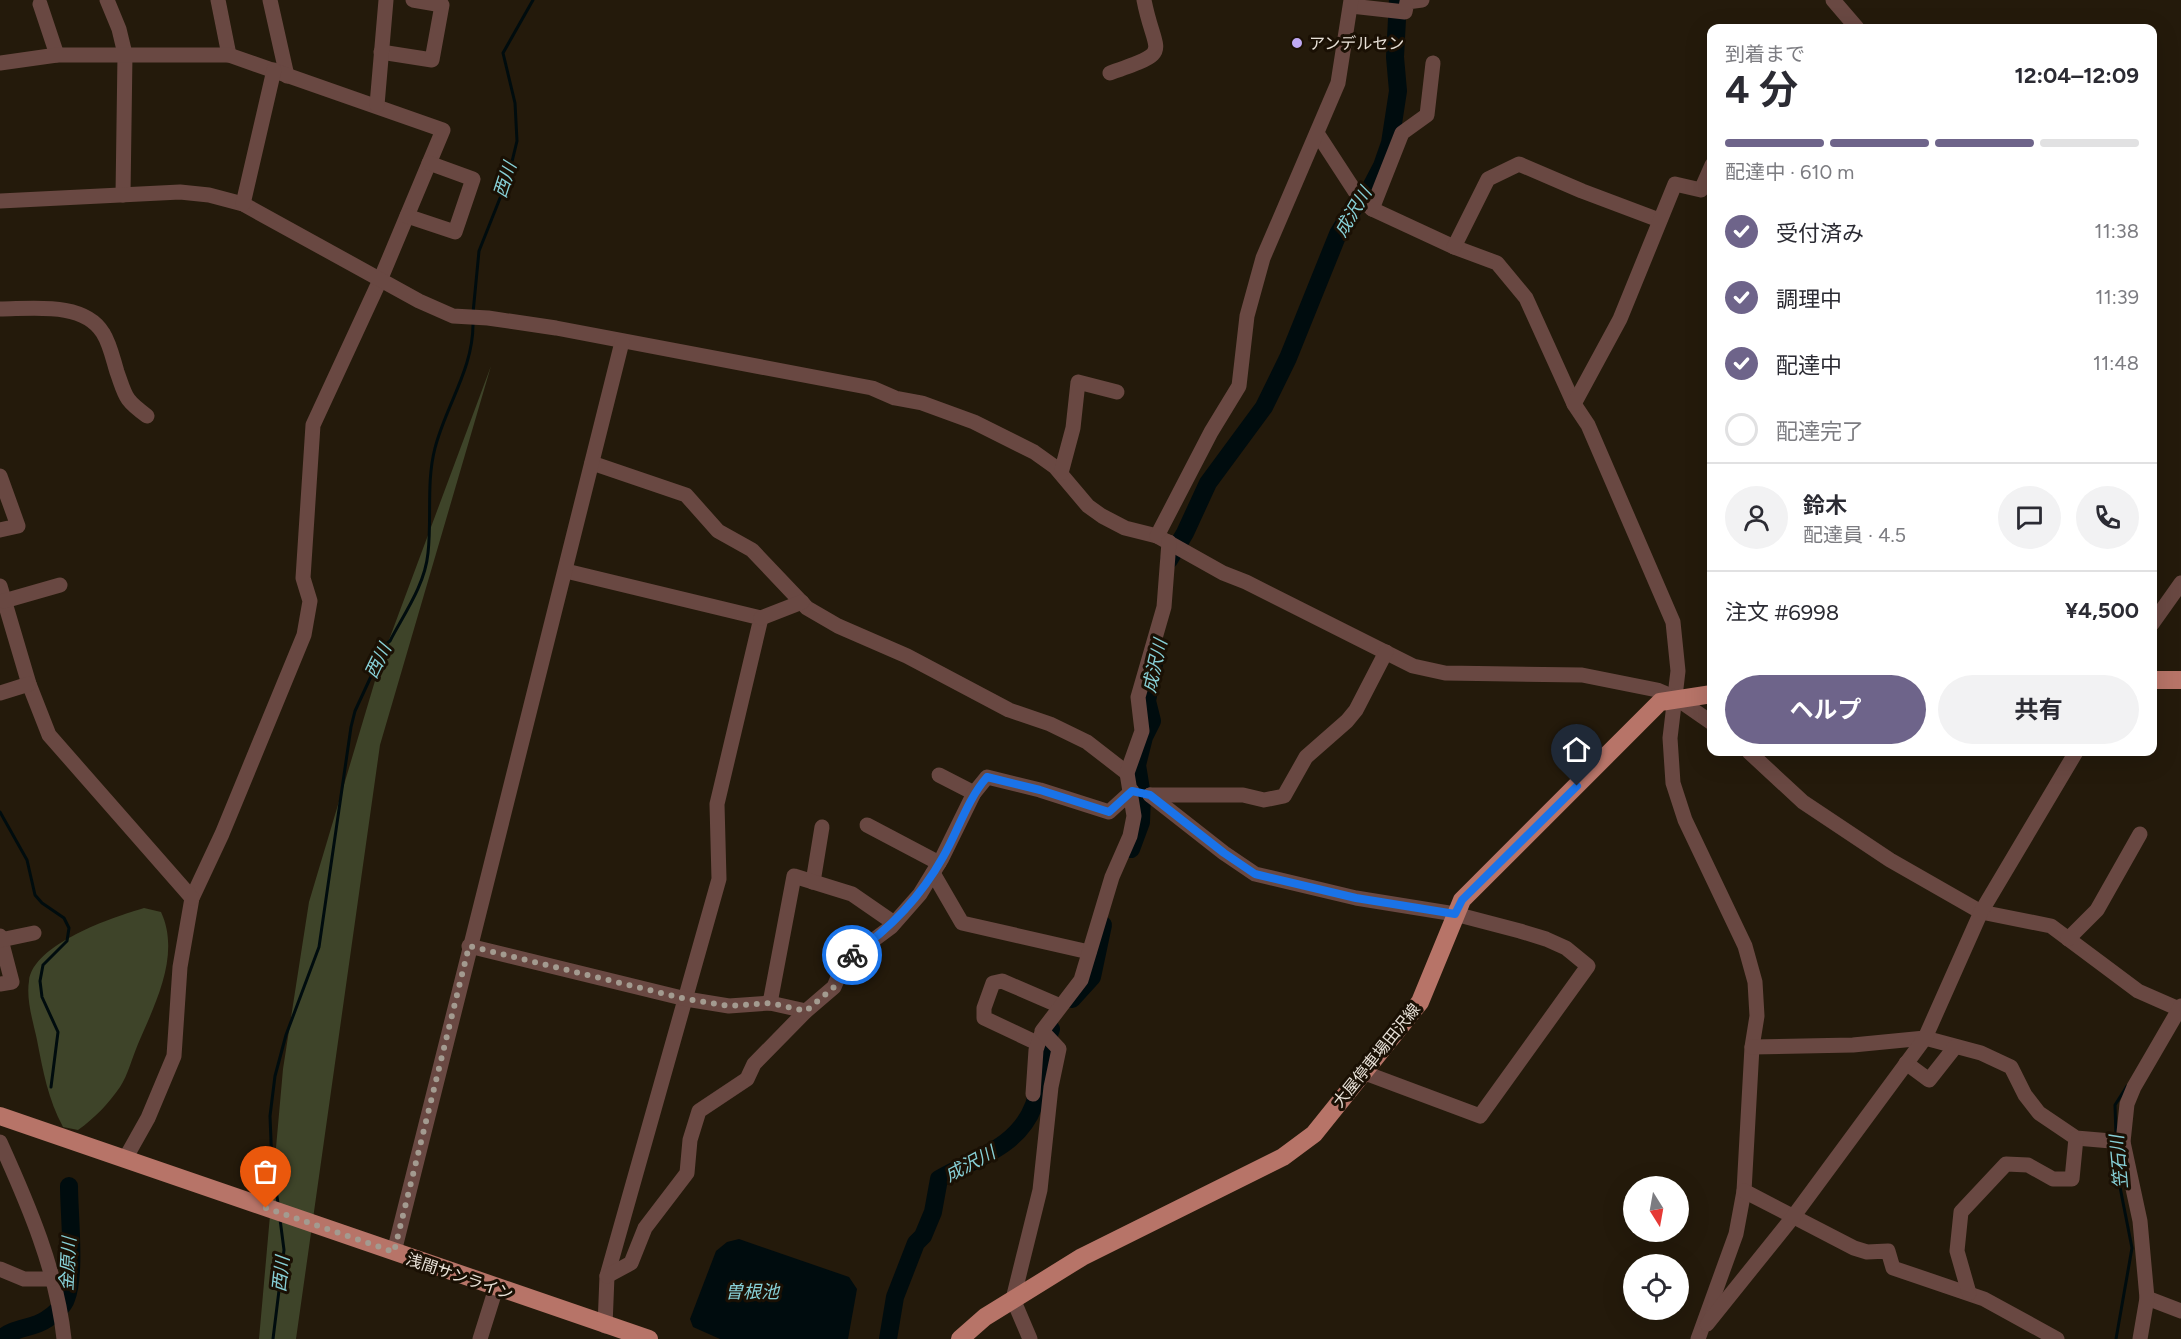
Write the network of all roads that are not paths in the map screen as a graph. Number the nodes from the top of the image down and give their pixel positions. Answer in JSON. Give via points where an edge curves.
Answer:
{"nodes":[{"id":1,"x":107,"y":0,"type":"edge"},
{"id":2,"x":218,"y":0,"type":"edge"},
{"id":3,"x":270,"y":0,"type":"edge"},
{"id":4,"x":386,"y":0,"type":"edge"},
{"id":5,"x":413,"y":0,"type":"edge"},
{"id":6,"x":1144,"y":0,"type":"edge"},
{"id":7,"x":1422,"y":0,"type":"edge"},
{"id":8,"x":1833,"y":0,"type":"edge"},
{"id":9,"x":40,"y":3,"type":"dead end"},
{"id":10,"x":1351,"y":3,"type":"edge"},
{"id":11,"x":1854,"y":24,"type":"edge"},
{"id":12,"x":381,"y":52,"type":"junction"},
{"id":13,"x":125,"y":54,"type":"junction"},
{"id":14,"x":229,"y":55,"type":"junction"},
{"id":15,"x":57,"y":56,"type":"junction"},
{"id":16,"x":0,"y":63,"type":"edge"},
{"id":17,"x":1433,"y":63,"type":"dead end"},
{"id":18,"x":280,"y":73,"type":"junction"},
{"id":19,"x":1110,"y":73,"type":"dead end"},
{"id":20,"x":377,"y":105,"type":"junction"},
{"id":21,"x":1317,"y":133,"type":"junction"},
{"id":22,"x":429,"y":163,"type":"junction"},
{"id":23,"x":1707,"y":176,"type":"edge"},
{"id":24,"x":123,"y":195,"type":"junction"},
{"id":25,"x":0,"y":201,"type":"edge"},
{"id":26,"x":1366,"y":203,"type":"junction"},
{"id":27,"x":243,"y":204,"type":"junction"},
{"id":28,"x":407,"y":216,"type":"junction"},
{"id":29,"x":1659,"y":220,"type":"junction"},
{"id":30,"x":1454,"y":247,"type":"junction"},
{"id":31,"x":381,"y":278,"type":"junction"},
{"id":32,"x":0,"y":309,"type":"edge"},
{"id":33,"x":622,"y":342,"type":"junction"},
{"id":34,"x":1117,"y":392,"type":"dead end"},
{"id":35,"x":1574,"y":404,"type":"junction"},
{"id":36,"x":147,"y":416,"type":"dead end"},
{"id":37,"x":592,"y":463,"type":"junction"},
{"id":38,"x":1060,"y":473,"type":"junction"},
{"id":39,"x":0,"y":476,"type":"edge"},
{"id":40,"x":0,"y":530,"type":"edge"},
{"id":41,"x":1171,"y":543,"type":"junction"},
{"id":42,"x":566,"y":571,"type":"junction"},
{"id":43,"x":2181,"y":583,"type":"edge"},
{"id":44,"x":60,"y":585,"type":"dead end"},
{"id":45,"x":2,"y":593,"type":"edge"},
{"id":46,"x":802,"y":602,"type":"junction"},
{"id":47,"x":2157,"y":617,"type":"edge"},
{"id":48,"x":761,"y":618,"type":"junction"},
{"id":49,"x":1386,"y":652,"type":"junction"},
{"id":50,"x":2157,"y":680,"type":"edge"},
{"id":51,"x":2181,"y":680,"type":"edge"},
{"id":52,"x":28,"y":684,"type":"junction"},
{"id":53,"x":0,"y":693,"type":"edge"},
{"id":54,"x":1707,"y":695,"type":"edge"},
{"id":55,"x":1676,"y":698,"type":"junction"},
{"id":56,"x":1707,"y":720,"type":"edge"},
{"id":57,"x":1753,"y":756,"type":"edge"},
{"id":58,"x":2074,"y":756,"type":"edge"},
{"id":59,"x":1127,"y":773,"type":"junction"},
{"id":60,"x":939,"y":775,"type":"dead end"},
{"id":61,"x":974,"y":792,"type":"junction"},
{"id":62,"x":1140,"y":793,"type":"junction"},
{"id":63,"x":867,"y":825,"type":"dead end"},
{"id":64,"x":822,"y":827,"type":"dead end"},
{"id":65,"x":2140,"y":834,"type":"dead end"},
{"id":66,"x":936,"y":868,"type":"junction"},
{"id":67,"x":813,"y":882,"type":"junction"},
{"id":68,"x":192,"y":898,"type":"junction"},
{"id":69,"x":1981,"y":912,"type":"junction"},
{"id":70,"x":1455,"y":914,"type":"junction"},
{"id":71,"x":894,"y":923,"type":"junction"},
{"id":72,"x":34,"y":933,"type":"dead end"},
{"id":73,"x":0,"y":938,"type":"edge"},
{"id":74,"x":2068,"y":939,"type":"junction"},
{"id":75,"x":469,"y":946,"type":"junction"},
{"id":76,"x":1089,"y":952,"type":"junction"},
{"id":77,"x":0,"y":984,"type":"edge"},
{"id":78,"x":686,"y":999,"type":"junction"},
{"id":79,"x":770,"y":1003,"type":"junction"},
{"id":80,"x":1059,"y":1006,"type":"junction"},
{"id":81,"x":2180,"y":1008,"type":"edge"},
{"id":82,"x":806,"y":1011,"type":"junction"},
{"id":83,"x":1045,"y":1038,"type":"junction"},
{"id":84,"x":1925,"y":1038,"type":"junction"},
{"id":85,"x":1752,"y":1047,"type":"junction"},
{"id":86,"x":1955,"y":1047,"type":"junction"},
{"id":87,"x":1906,"y":1063,"type":"junction"},
{"id":88,"x":1365,"y":1073,"type":"junction"},
{"id":89,"x":1033,"y":1094,"type":"dead end"},
{"id":90,"x":0,"y":1116,"type":"edge"},
{"id":91,"x":2076,"y":1138,"type":"junction"},
{"id":92,"x":0,"y":1142,"type":"edge"},
{"id":93,"x":2123,"y":1142,"type":"junction"},
{"id":94,"x":125,"y":1159,"type":"junction"},
{"id":95,"x":1744,"y":1191,"type":"junction"},
{"id":96,"x":1794,"y":1217,"type":"junction"},
{"id":97,"x":394,"y":1252,"type":"junction"},
{"id":98,"x":0,"y":1269,"type":"edge"},
{"id":99,"x":607,"y":1276,"type":"junction"},
{"id":100,"x":51,"y":1279,"type":"junction"},
{"id":101,"x":496,"y":1288,"type":"junction"},
{"id":102,"x":1969,"y":1293,"type":"junction"},
{"id":103,"x":2147,"y":1298,"type":"junction"},
{"id":104,"x":1013,"y":1299,"type":"junction"},
{"id":105,"x":2181,"y":1311,"type":"edge"},
{"id":106,"x":605,"y":1326,"type":"junction"},
{"id":107,"x":1697,"y":1337,"type":"edge"},
{"id":108,"x":64,"y":1339,"type":"edge"},
{"id":109,"x":480,"y":1339,"type":"edge"},
{"id":110,"x":649,"y":1339,"type":"edge"},
{"id":111,"x":960,"y":1339,"type":"edge"},
{"id":112,"x":1030,"y":1339,"type":"edge"},
{"id":113,"x":2057,"y":1339,"type":"edge"},
{"id":114,"x":2140,"y":1339,"type":"edge"}],
"edges":[{"from":1,"to":13,"type":"street"},
{"from":2,"to":14,"type":"street"},
{"from":3,"to":18,"type":"street"},
{"from":4,"to":12,"type":"street"},
{"from":5,"to":12,"type":"street","via":[[442,5],[432,60]]},
{"from":6,"to":19,"type":"street","via":[[1157,44],[1155,52],[1150,59]]},
{"from":7,"to":10,"type":"street","via":[[1407,2],[1405,12]]},
{"from":8,"to":11,"type":"street"},
{"from":9,"to":15,"type":"street"},
{"from":10,"to":21,"type":"street","via":[[1338,82]]},
{"from":12,"to":20,"type":"street"},
{"from":13,"to":14,"type":"street"},
{"from":13,"to":15,"type":"street"},
{"from":13,"to":24,"type":"street"},
{"from":14,"to":18,"type":"street"},
{"from":15,"to":16,"type":"street"},
{"from":17,"to":26,"type":"street","via":[[1427,115],[1402,133]]},
{"from":18,"to":20,"type":"street"},
{"from":18,"to":27,"type":"street"},
{"from":20,"to":22,"type":"street","via":[[443,130]]},
{"from":21,"to":26,"type":"street"},
{"from":21,"to":41,"type":"street","via":[[1263,258],[1246,316],[1239,386],[1211,432]]},
{"from":22,"to":28,"type":"street"},
{"from":22,"to":28,"type":"street","via":[[473,179],[456,232]]},
{"from":23,"to":29,"type":"street","via":[[1701,190],[1675,184]]},
{"from":24,"to":25,"type":"street"},
{"from":24,"to":27,"type":"street","via":[[180,192]]},
{"from":26,"to":30,"type":"street"},
{"from":27,"to":31,"type":"street"},
{"from":28,"to":31,"type":"street"},
{"from":29,"to":30,"type":"street","via":[[1520,164],[1488,179]]},
{"from":29,"to":35,"type":"street","via":[[1620,319]]},
{"from":30,"to":35,"type":"street","via":[[1497,263],[1515,282]]},
{"from":31,"to":33,"type":"street","via":[[453,316],[522,323]]},
{"from":31,"to":68,"type":"street","via":[[314,425],[303,578],[310,602],[304,634]]},
{"from":32,"to":36,"type":"street","via":[[55,309],[93,321],[103,333],[128,402]]},
{"from":33,"to":37,"type":"street"},
{"from":33,"to":38,"type":"street","via":[[872,388],[974,422],[1034,452]]},
{"from":34,"to":38,"type":"street","via":[[1078,382],[1073,428]]},
{"from":35,"to":55,"type":"street","via":[[1588,425],[1673,622],[1677,642]]},
{"from":37,"to":42,"type":"street"},
{"from":37,"to":46,"type":"street","via":[[686,495],[718,531],[752,550]]},
{"from":38,"to":41,"type":"street","via":[[1088,506],[1102,516]]},
{"from":39,"to":40,"type":"street","via":[[18,525]]},
{"from":41,"to":49,"type":"street","via":[[1223,573]]},
{"from":41,"to":59,"type":"street","via":[[1164,607],[1138,697],[1142,731]]},
{"from":42,"to":48,"type":"street"},
{"from":42,"to":75,"type":"street"},
{"from":43,"to":47,"type":"street"},
{"from":44,"to":45,"type":"street"},
{"from":45,"to":52,"type":"street"},
{"from":46,"to":48,"type":"street"},
{"from":46,"to":59,"type":"street","via":[[838,626],[907,656],[1009,710],[1087,742]]},
{"from":48,"to":78,"type":"street","via":[[717,804],[719,879]]},
{"from":49,"to":55,"type":"street","via":[[1413,666],[1445,673],[1582,675],[1657,690]]},
{"from":49,"to":62,"type":"street","via":[[1356,710],[1306,757],[1284,796],[1264,800],[1243,795]]},
{"from":50,"to":51,"type":"main road"},
{"from":52,"to":53,"type":"street"},
{"from":52,"to":68,"type":"street","via":[[49,735]]},
{"from":54,"to":55,"type":"main road","name":"大屋停車場田沢線"},
{"from":55,"to":56,"type":"street"},
{"from":55,"to":70,"type":"main road","name":"大屋停車場田沢線","via":[[1660,702],[1469,893]]},
{"from":55,"to":85,"type":"street","via":[[1670,738],[1673,783],[1685,820],[1752,964],[1757,999]]},
{"from":57,"to":69,"type":"street","via":[[1803,802],[1854,838]]},
{"from":58,"to":69,"type":"street"},
{"from":59,"to":62,"type":"street"},
{"from":60,"to":61,"type":"street"},
{"from":61,"to":62,"type":"street","via":[[987,777],[1109,812]]},
{"from":61,"to":66,"type":"street"},
{"from":62,"to":70,"type":"street","via":[[1255,874],[1335,894]]},
{"from":62,"to":76,"type":"street","via":[[1130,836],[1112,877]]},
{"from":63,"to":66,"type":"street"},
{"from":64,"to":67,"type":"street"},
{"from":65,"to":74,"type":"street","via":[[2097,910]]},
{"from":66,"to":71,"type":"street","via":[[920,894]]},
{"from":66,"to":76,"type":"street","via":[[962,923]]},
{"from":67,"to":71,"type":"street","via":[[852,894]]},
{"from":67,"to":79,"type":"street","via":[[794,876]]},
{"from":68,"to":94,"type":"street","via":[[180,967],[174,1056],[148,1118]]},
{"from":69,"to":74,"type":"street","via":[[2051,926]]},
{"from":69,"to":84,"type":"street"},
{"from":70,"to":88,"type":"main road","name":"大屋停車場田沢線","via":[[1420,1002]]},
{"from":70,"to":88,"type":"street","via":[[1546,939],[1566,948],[1588,966],[1480,1116]]},
{"from":71,"to":82,"type":"street","via":[[852,956],[834,987]]},
{"from":72,"to":73,"type":"street"},
{"from":73,"to":77,"type":"street","via":[[12,982]]},
{"from":74,"to":81,"type":"street","via":[[2138,991]]},
{"from":75,"to":78,"type":"street"},
{"from":75,"to":97,"type":"street"},
{"from":76,"to":80,"type":"street","via":[[1081,980]]},
{"from":78,"to":79,"type":"street","via":[[729,1006]]},
{"from":78,"to":99,"type":"street"},
{"from":79,"to":82,"type":"street"},
{"from":80,"to":83,"type":"street"},
{"from":80,"to":83,"type":"street","via":[[1002,981],[993,983],[984,1018]]},
{"from":81,"to":93,"type":"street","via":[[2134,1087],[2127,1104]]},
{"from":82,"to":99,"type":"street","via":[[754,1064],[747,1079],[699,1111],[690,1140],[687,1173],[645,1228],[631,1263]]},
{"from":83,"to":89,"type":"street"},
{"from":83,"to":104,"type":"street","via":[[1059,1048],[1040,1191]]},
{"from":84,"to":85,"type":"street","via":[[1853,1045]]},
{"from":84,"to":86,"type":"street"},
{"from":84,"to":87,"type":"street"},
{"from":85,"to":95,"type":"street"},
{"from":86,"to":87,"type":"street","via":[[1929,1080]]},
{"from":86,"to":91,"type":"street","via":[[1981,1053],[2011,1067],[2039,1113]]},
{"from":87,"to":96,"type":"street"},
{"from":88,"to":104,"type":"main road","name":"大屋停車場田沢線","via":[[1314,1134],[1283,1157],[1082,1257]]},
{"from":90,"to":94,"type":"main road","name":"浅間サンライン"},
{"from":91,"to":93,"type":"street"},
{"from":91,"to":102,"type":"street","via":[[2072,1179],[2053,1179],[2028,1166],[2006,1164],[1961,1212],[1957,1251]]},
{"from":92,"to":100,"type":"street","via":[[24,1194]]},
{"from":93,"to":103,"type":"street","via":[[2140,1221]]},
{"from":94,"to":97,"type":"main road","name":"浅間サンライン"},
{"from":95,"to":96,"type":"street"},
{"from":95,"to":107,"type":"street","via":[[1736,1234]]},
{"from":96,"to":102,"type":"street","via":[[1854,1248],[1888,1251],[1893,1268]]},
{"from":96,"to":107,"type":"street"},
{"from":97,"to":101,"type":"main road","name":"浅間サンライン"},
{"from":98,"to":100,"type":"street","via":[[24,1278]]},
{"from":99,"to":106,"type":"street"},
{"from":100,"to":108,"type":"street"},
{"from":101,"to":106,"type":"main road","name":"浅間サンライン"},
{"from":101,"to":109,"type":"street"},
{"from":102,"to":113,"type":"street"},
{"from":103,"to":105,"type":"street"},
{"from":103,"to":114,"type":"street"},
{"from":104,"to":111,"type":"main road","name":"大屋停車場田沢線"},
{"from":104,"to":112,"type":"street"},
{"from":106,"to":110,"type":"main road","name":"浅間サンライン"}]}
